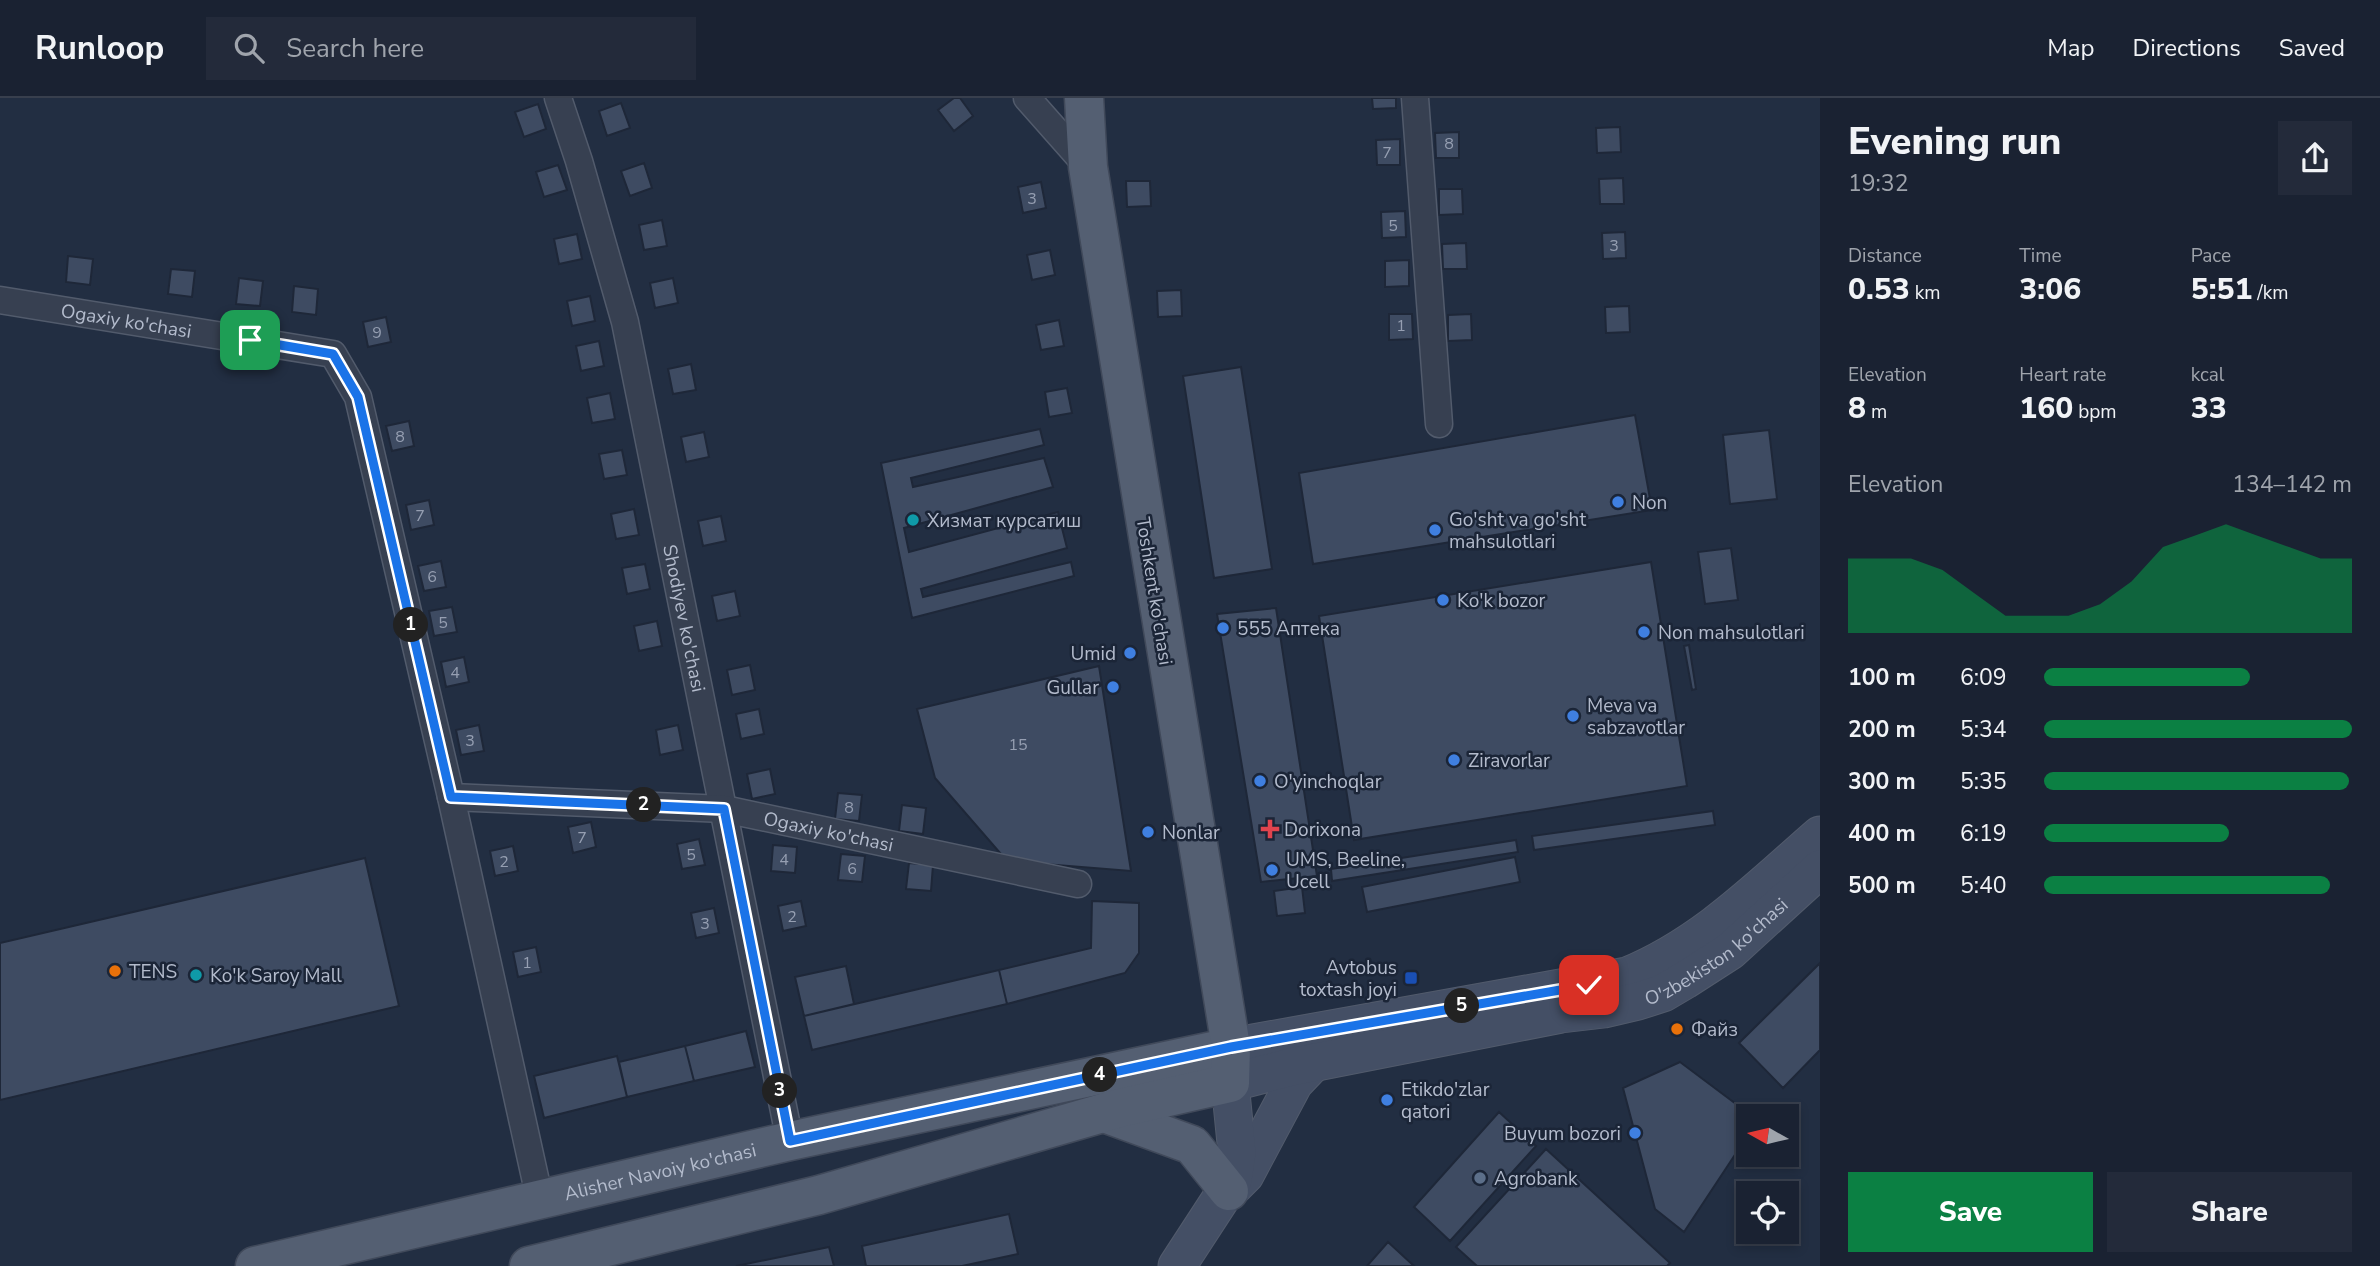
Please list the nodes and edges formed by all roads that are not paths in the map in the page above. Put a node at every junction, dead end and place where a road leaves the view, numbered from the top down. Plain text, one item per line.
1 (558, 98) edge
2 (1027, 98) edge
3 (1084, 98) edge
4 (1415, 98) edge
5 (1088, 167) junction
6 (0, 300) edge
7 (1439, 424) dead end
8 (451, 797) junction
9 (724, 809) junction
10 (1820, 835) edge
11 (1820, 869) edge
12 (1078, 884) dead end
13 (1314, 1062) junction
14 (1231, 1065) junction
15 (1104, 1113) junction
16 (790, 1141) junction
17 (1228, 1191) junction
18 (540, 1200) junction
19 (255, 1266) edge
20 (529, 1266) edge
21 (1177, 1266) edge

1 - 9 street, Shodiyev ko'chasi
2 - 5 street
3 - 5 main road, Toshkent ko'chasi
4 - 7 street
5 - 14 main road, Toshkent ko'chasi
6 - 8 street, Ogaxiy ko'chasi
8 - 9 street, Ogaxiy ko'chasi
8 - 18 street
9 - 12 street, Ogaxiy ko'chasi
9 - 16 street, Shodiyev ko'chasi
10 - 14 main road, O'zbekiston ko'chasi
11 - 13 main road, O'zbekiston ko'chasi
13 - 14 main road, O'zbekiston ko'chasi
13 - 17 main road
14 - 15 main road
14 - 16 main road, Alisher Navoiy ko'chasi
14 - 17 main road
15 - 17 main road
15 - 20 main road
16 - 18 main road, Alisher Navoiy ko'chasi
17 - 21 main road
18 - 19 main road, Alisher Navoiy ko'chasi

